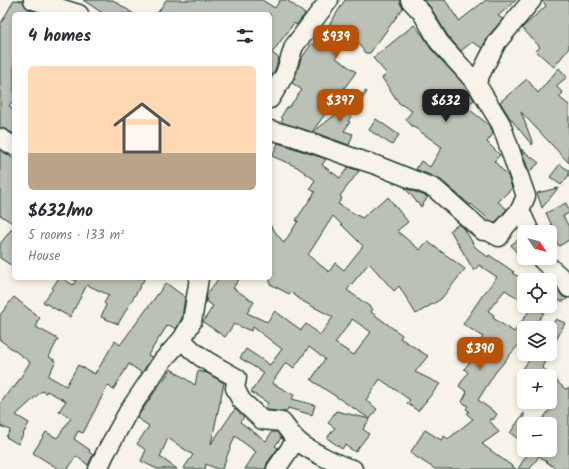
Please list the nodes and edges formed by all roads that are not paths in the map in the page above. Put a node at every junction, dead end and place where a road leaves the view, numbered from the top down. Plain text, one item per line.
1 (33, 0) edge
2 (329, 0) edge
3 (410, 0) edge
4 (532, 0) edge
5 (72, 12) edge
6 (476, 83) junction
7 (272, 95) edge
8 (272, 131) edge
9 (0, 138) edge
10 (12, 145) edge
11 (520, 210) junction
12 (527, 225) edge
13 (547, 265) edge
14 (200, 280) edge
15 (569, 288) edge
16 (182, 339) junction
17 (296, 440) junction
18 (98, 469) edge
19 (276, 469) edge
20 (353, 469) edge

1 - 5 street
2 - 7 street
3 - 6 street
4 - 6 street
6 - 11 street
8 - 11 street
9 - 10 street
11 - 12 street
13 - 15 street
14 - 16 street
16 - 17 street
16 - 18 street
17 - 19 street
17 - 20 street

